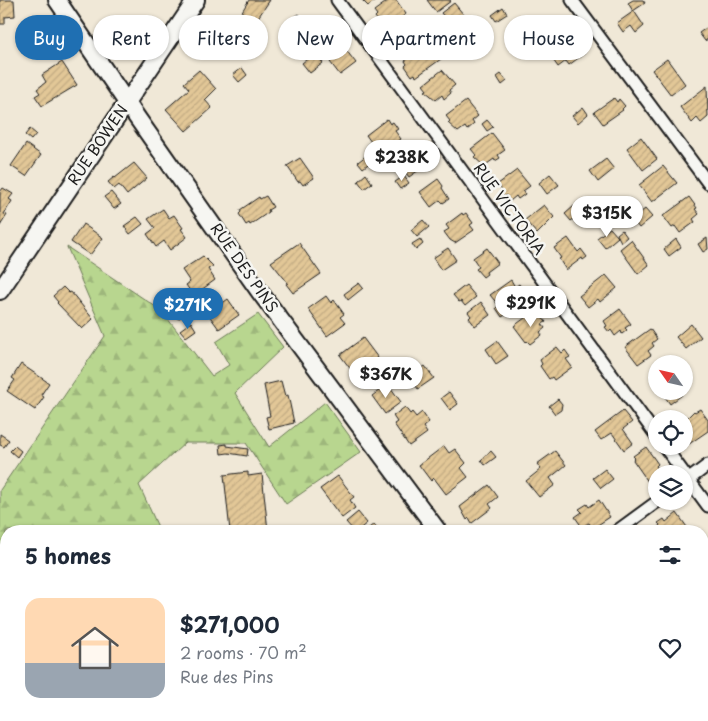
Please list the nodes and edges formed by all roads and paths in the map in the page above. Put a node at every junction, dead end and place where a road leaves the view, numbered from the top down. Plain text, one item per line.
1 (58, 0) edge
2 (196, 0) edge
3 (338, 0) edge
4 (572, 0) edge
5 (127, 102) junction
6 (708, 183) edge
7 (0, 291) edge
8 (648, 424) edge
9 (708, 465) edge
10 (693, 476) edge
11 (693, 489) edge
12 (708, 506) edge
13 (648, 508) edge
14 (434, 525) edge
15 (626, 525) edge

1 - 5 street, RUE DES PINS
2 - 5 street, RUE BOWEN
3 - 8 street, RUE VICTORIA
4 - 6 street
5 - 7 street, RUE BOWEN
5 - 14 street, RUE DES PINS
9 - 10 street
11 - 12 street
13 - 15 street

